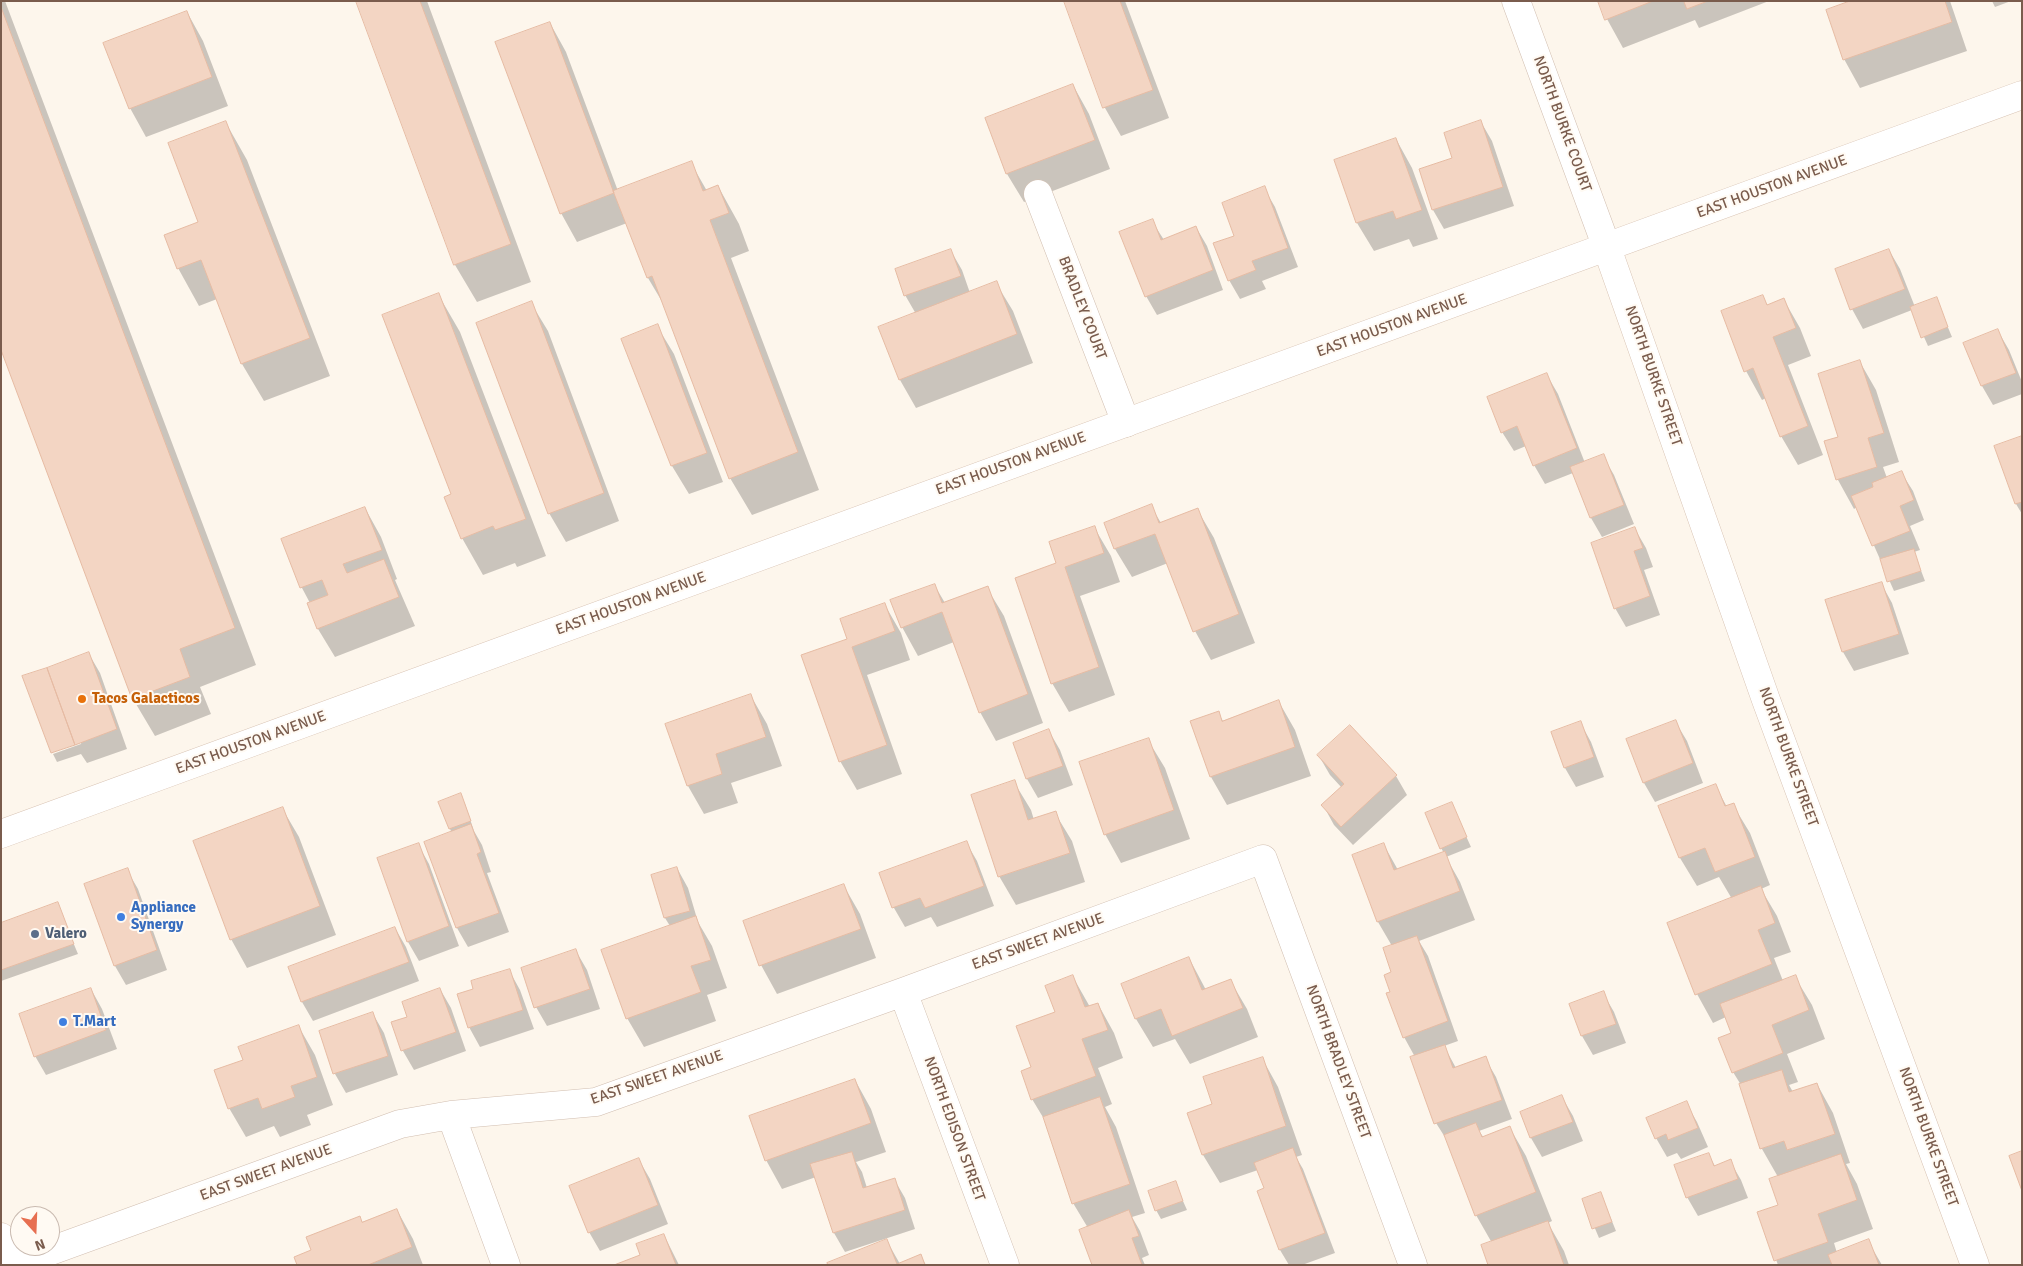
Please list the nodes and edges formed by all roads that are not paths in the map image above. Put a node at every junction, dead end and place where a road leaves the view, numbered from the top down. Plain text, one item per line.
1 (1516, 1) edge
2 (2022, 95) edge
3 (1038, 194) dead end
4 (1608, 248) junction
5 (1126, 422) junction
6 (1, 834) edge
7 (1263, 859) joint
8 (903, 992) junction
9 (451, 1115) junction
10 (1, 1237) edge
11 (12, 1265) edge
12 (506, 1265) edge
13 (1005, 1265) edge
14 (1413, 1265) edge
15 (1974, 1265) edge

1 - 4 street, NORTH BURKE COURT
2 - 4 street, EAST HOUSTON AVENUE
3 - 5 street, BRADLEY COURT
4 - 5 street, EAST HOUSTON AVENUE
4 - 15 street, NORTH BURKE STREET
5 - 6 street, EAST HOUSTON AVENUE
7 - 8 street, EAST SWEET AVENUE
7 - 14 street, NORTH BRADLEY STREET
8 - 9 street, EAST SWEET AVENUE
8 - 13 street, NORTH EDISON STREET
9 - 11 street, EAST SWEET AVENUE
9 - 12 street
10 - 11 street

